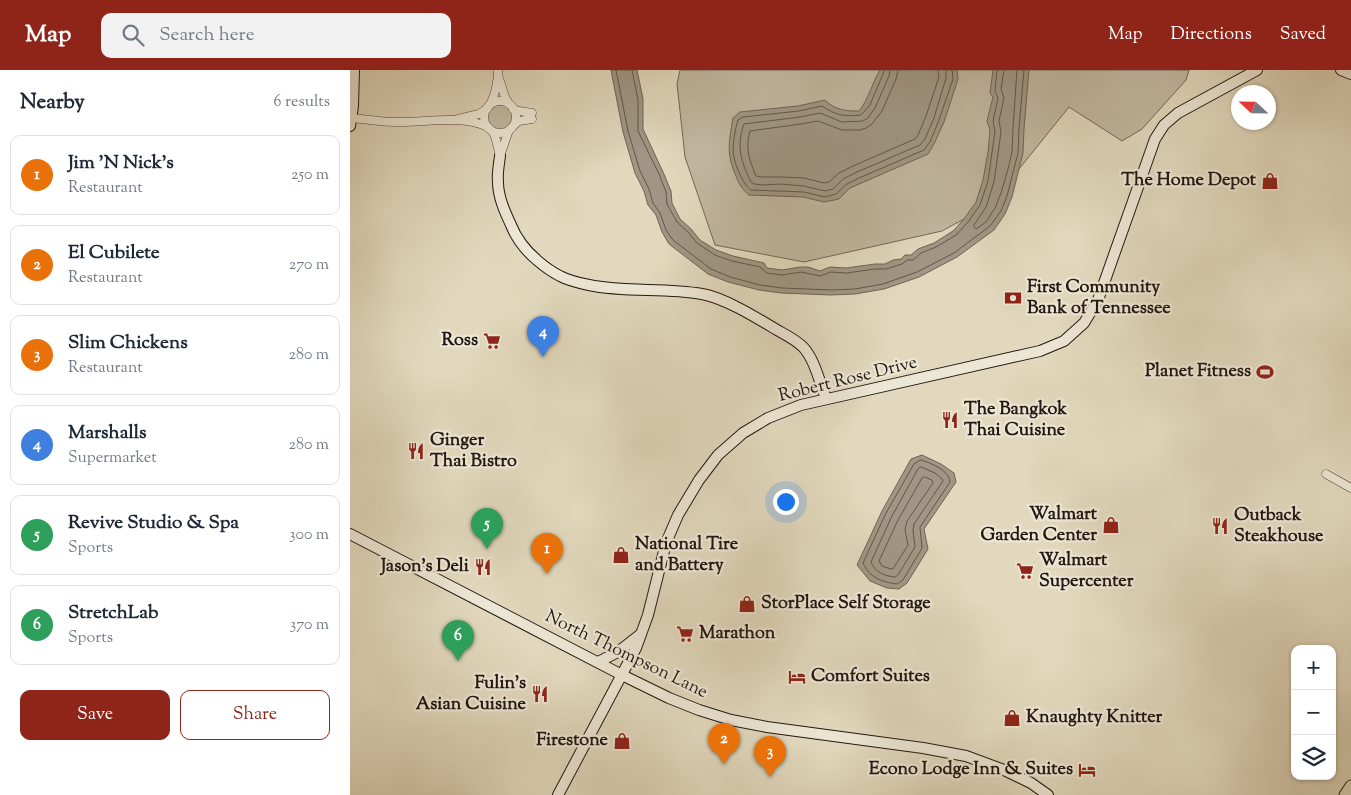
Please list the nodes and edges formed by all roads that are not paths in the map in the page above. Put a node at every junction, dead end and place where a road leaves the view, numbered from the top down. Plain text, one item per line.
1 (354, 70) edge
2 (1257, 70) edge
3 (1341, 70) edge
4 (498, 73) edge
5 (1351, 74) edge
6 (511, 106) junction
7 (489, 107) junction
8 (456, 120) junction
9 (351, 122) edge
10 (511, 128) junction
11 (490, 129) junction
12 (500, 156) junction
13 (826, 398) junction
14 (1326, 474) dead end
15 (1351, 488) edge
16 (350, 534) edge
17 (641, 633) junction
18 (598, 662) junction
19 (622, 675) junction
20 (1351, 786) edge
21 (558, 795) edge
22 (1048, 795) edge
23 (1345, 795) edge

1 - 9 street
2 - 13 street, Robert Rose Drive
3 - 5 street
4 - 6 street
4 - 7 street
6 - 7 street
6 - 10 street
6 - 10 street
7 - 8 street
7 - 11 street
8 - 9 street
8 - 11 street
10 - 11 street
10 - 12 street
11 - 12 street
12 - 13 street
13 - 17 street, Robert Rose Drive
14 - 15 street
16 - 18 street, North Thompson Lane
17 - 18 street
17 - 19 street, Robert Rose Drive
18 - 19 street, North Thompson Lane
19 - 21 street, Robert Rose Drive
19 - 22 street, North Thompson Lane
20 - 23 main road

